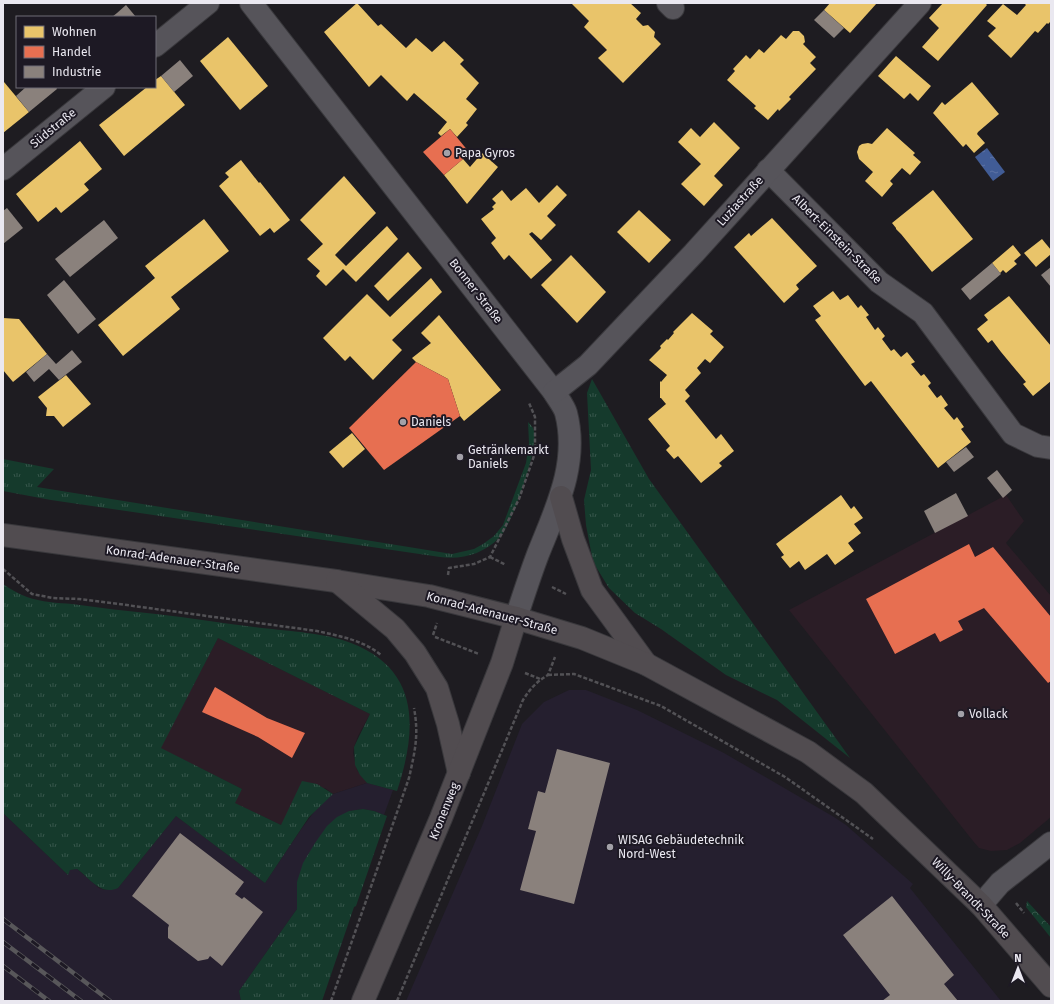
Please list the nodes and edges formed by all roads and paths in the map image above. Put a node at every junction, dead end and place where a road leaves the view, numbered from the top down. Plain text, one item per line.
1 (208, 3) edge
2 (251, 3) edge
3 (920, 3) edge
4 (156, 45) edge
5 (103, 88) edge
6 (3, 169) edge
7 (768, 170) junction
8 (554, 392) junction
9 (525, 397) dead end
10 (1051, 448) edge
11 (561, 497) junction
12 (3, 536) edge
13 (3, 569) edge
14 (336, 581) junction
15 (444, 599) junction
16 (516, 618) junction
17 (563, 633) junction
18 (433, 636) junction
19 (415, 653) junction
20 (385, 659) dead end
21 (502, 663) junction
22 (646, 664) junction
23 (548, 675) junction
24 (540, 680) junction
25 (414, 704) dead end
26 (459, 773) junction
27 (904, 831) joint
28 (1051, 843) edge
29 (878, 844) dead end
30 (981, 905) junction
31 (1051, 986) edge
32 (331, 1001) edge
33 (363, 1001) edge
34 (397, 1001) edge

1 - 4 street
2 - 8 street, Bonner Straße
3 - 7 street, Luziastraße
5 - 6 street, Südstraße
7 - 8 street, Luziastraße
7 - 10 street, Albert-Einstein-Straße
8 - 11 street, Bonner Straße
9 - 15 path
11 - 16 street, Bonner Straße
11 - 22 main road
12 - 14 main road, Konrad-Adenauer-Straße
13 - 20 path
14 - 15 main road, Konrad-Adenauer-Straße
14 - 19 main road
15 - 16 main road, Konrad-Adenauer-Straße
15 - 18 path
16 - 17 main road, Konrad-Adenauer-Straße
16 - 21 main road, Kronenweg
17 - 22 main road, Konrad-Adenauer-Straße
17 - 23 path
18 - 19 path
18 - 21 path
19 - 26 main road
21 - 24 path
21 - 26 main road, Kronenweg
22 - 27 main road, Konrad-Adenauer-Straße
23 - 24 path
23 - 29 path
24 - 34 path
25 - 32 path
26 - 33 main road, Kronenweg
27 - 30 main road, Willy-Brandt-Straße
28 - 30 street
30 - 31 main road, Willy-Brandt-Straße

